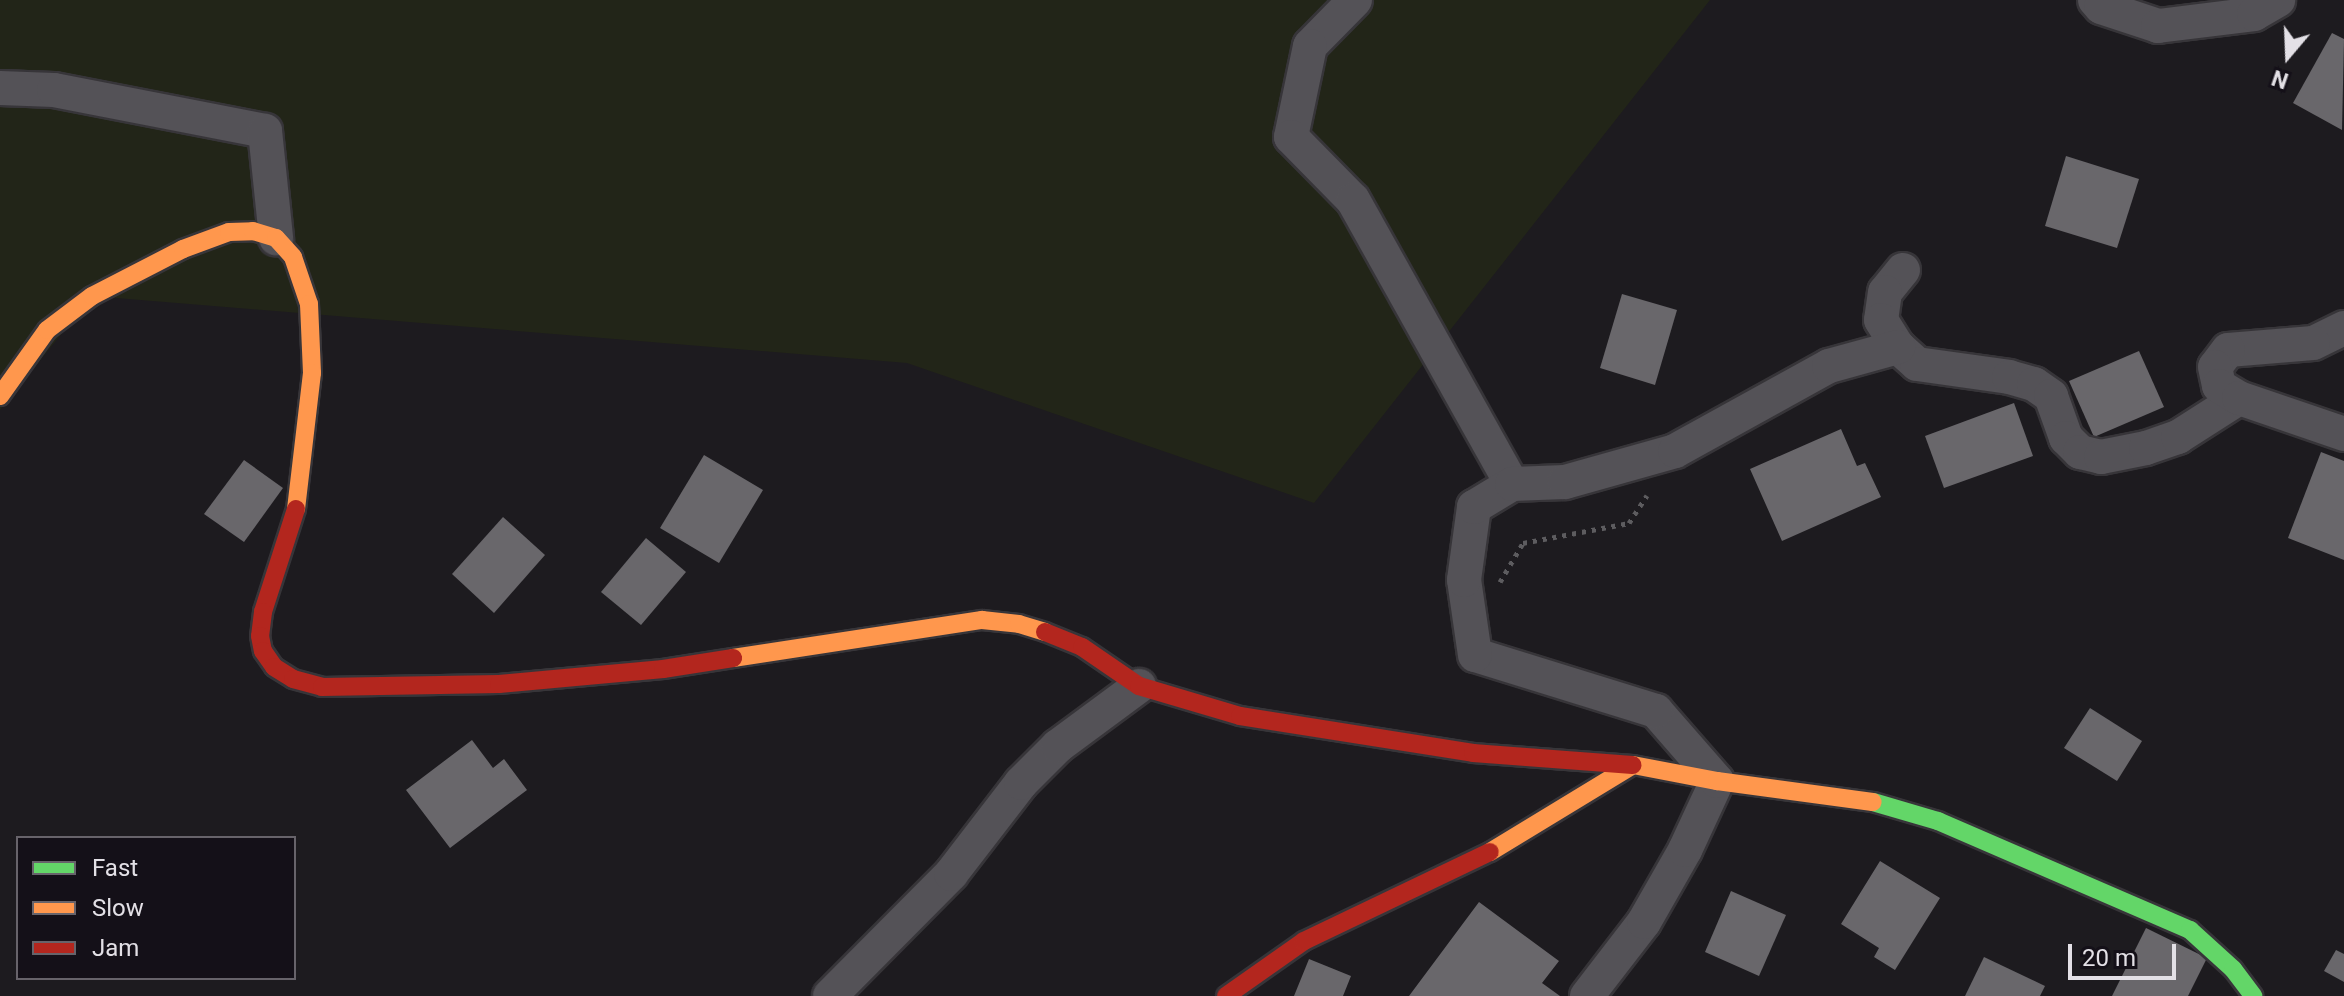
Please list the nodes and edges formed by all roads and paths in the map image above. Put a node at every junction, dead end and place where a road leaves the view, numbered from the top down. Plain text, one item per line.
1 (1355, 0) edge
2 (2095, 0) edge
3 (2278, 0) edge
4 (0, 88) edge
5 (276, 238) junction
6 (1903, 270) dead end
7 (2344, 328) edge
8 (1898, 347) junction
9 (0, 396) edge
10 (2239, 398) junction
11 (2344, 434) edge
12 (1675, 451) junction
13 (1512, 484) junction
14 (1498, 585) dead end
15 (1139, 686) junction
16 (1633, 765) junction
17 (1717, 781) junction
18 (830, 996) edge
19 (1226, 996) edge
20 (1587, 996) edge
21 (2253, 996) edge

1 - 13 street
2 - 3 street
4 - 5 street
5 - 9 street
5 - 15 street
6 - 8 street
7 - 10 street
8 - 10 street
8 - 12 street
10 - 11 street
12 - 13 street
12 - 14 path
13 - 17 street
15 - 16 street
15 - 18 street
16 - 17 street
16 - 19 street
17 - 20 street
17 - 21 street

